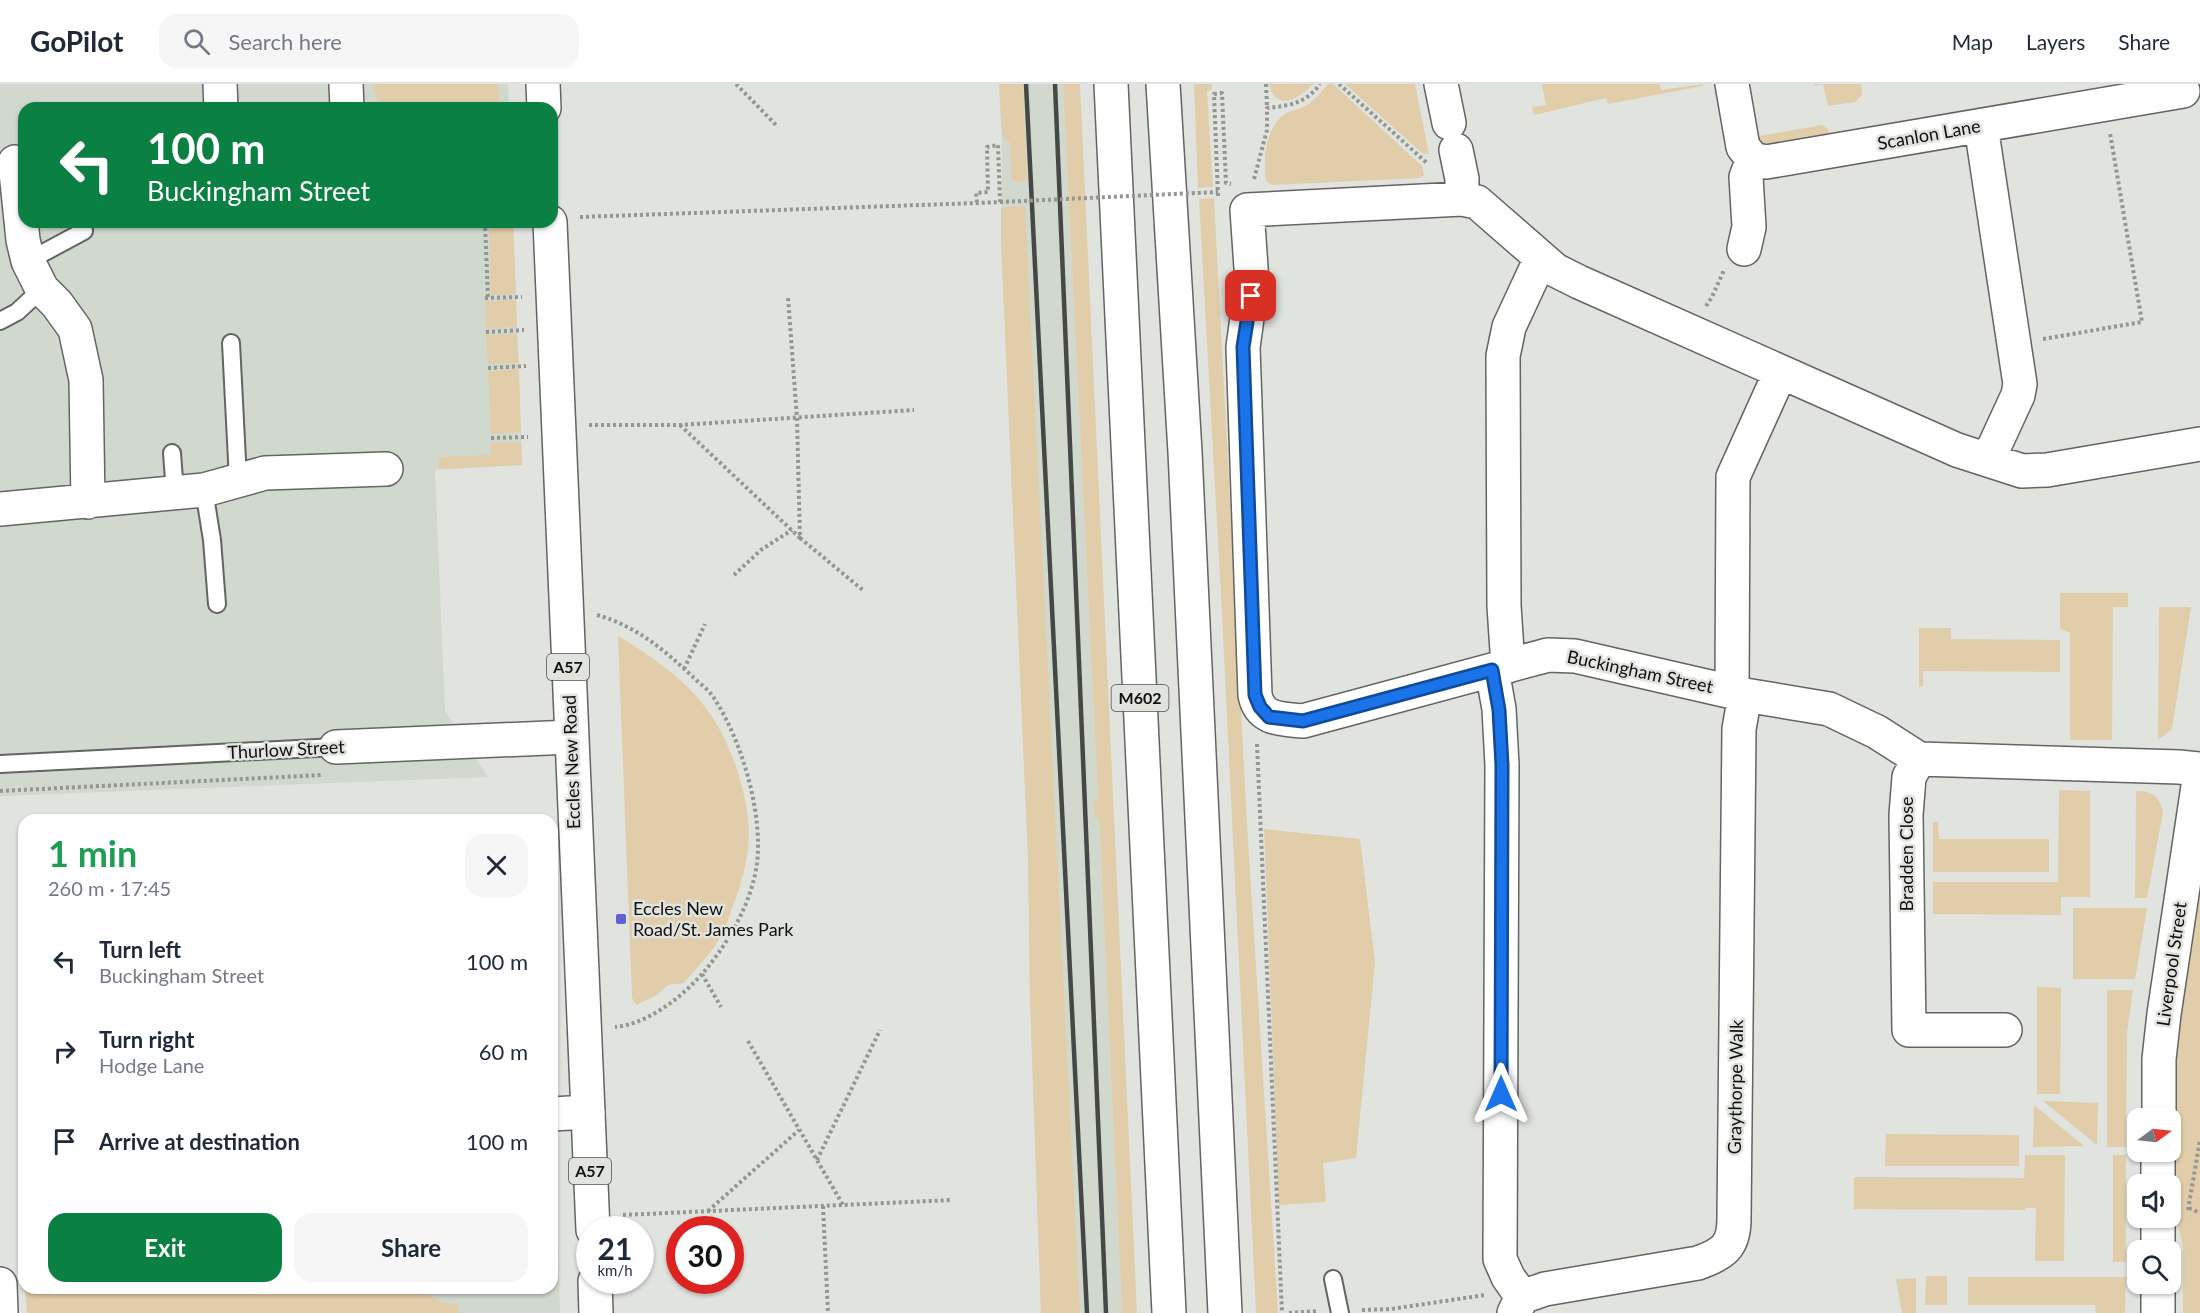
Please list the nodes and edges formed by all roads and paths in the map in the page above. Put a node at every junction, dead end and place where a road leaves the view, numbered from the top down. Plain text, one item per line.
1 (220, 84) edge
2 (346, 84) edge
3 (543, 84) edge
4 (736, 84) edge
5 (1111, 84) edge
6 (1163, 84) edge
7 (1266, 84) edge
8 (1320, 84) edge
9 (1339, 84) edge
10 (1441, 84) edge
11 (1732, 84) edge
12 (2183, 92) dead end
13 (221, 102) edge
14 (348, 102) edge
15 (544, 102) edge
16 (2106, 106) junction
17 (1267, 108) junction
18 (1981, 126) junction
19 (778, 127) dead end
20 (1446, 147) junction
21 (1753, 159) junction
22 (13, 162) edge
23 (1225, 170) dead end
24 (1218, 192) junction
25 (1240, 198) junction
26 (1462, 199) junction
27 (18, 201) edge
28 (1000, 201) junction
29 (976, 203) junction
30 (562, 220) edge
31 (21, 228) edge
32 (485, 228) edge
33 (84, 231) dead end
34 (1744, 249) joint
35 (1541, 258) junction
36 (28, 261) junction
37 (42, 289) junction
38 (523, 297) dead end
39 (788, 297) dead end
40 (0, 321) edge
41 (525, 330) dead end
42 (1688, 331) junction
43 (486, 332) dead end
44 (231, 343) dead end
45 (2014, 344) junction
46 (526, 366) dead end
47 (488, 368) dead end
48 (1780, 373) junction
49 (914, 410) dead end
50 (797, 419) junction
51 (680, 425) junction
52 (544, 431) junction
53 (491, 438) dead end
54 (2200, 444) edge
55 (172, 453) dead end
56 (1988, 460) junction
57 (386, 469) dead end
58 (238, 480) junction
59 (189, 491) junction
60 (88, 502) junction
61 (0, 509) edge
62 (792, 530) junction
63 (800, 538) junction
64 (734, 575) dead end
65 (864, 591) dead end
66 (217, 604) dead end
67 (565, 605) junction
68 (705, 624) dead end
69 (1500, 668) junction
70 (684, 669) junction
71 (1739, 693) junction
72 (571, 737) junction
73 (336, 747) junction
74 (1258, 749) dead end
75 (1919, 759) junction
76 (0, 764) edge
77 (2200, 771) edge
78 (0, 791) edge
79 (702, 974) junction
80 (721, 1007) dead end
81 (880, 1030) dead end
82 (2005, 1030) dead end
83 (584, 1031) junction
84 (748, 1041) dead end
85 (2159, 1108) edge
86 (588, 1112) junction
87 (558, 1113) edge
88 (799, 1130) junction
89 (2200, 1140) edge
90 (817, 1160) junction
91 (952, 1200) dead end
92 (843, 1205) junction
93 (823, 1206) junction
94 (2189, 1208) junction
95 (708, 1211) junction
96 (2181, 1212) edge
97 (2200, 1213) edge
98 (593, 1216) edge
99 (654, 1217) edge
100 (1333, 1279) dead end
101 (0, 1284) edge
102 (595, 1294) edge
103 (1488, 1294) dead end
104 (2158, 1294) edge
105 (1518, 1305) edge
106 (1340, 1312) edge
107 (1, 1313) edge
108 (596, 1313) edge
109 (828, 1313) edge
110 (1169, 1313) edge
111 (1225, 1313) edge
112 (1282, 1313) edge
113 (1289, 1313) edge
114 (2158, 1313) edge

1 - 13 main road
2 - 14 main road
3 - 15 main road
4 - 19 path
5 - 110 main road, M602
6 - 111 main road
7 - 17 path
8 - 17 path
9 - 20 path
10 - 20 main road
11 - 21 main road
12 - 16 main road, Scanlon Lane
16 - 18 main road, Scanlon Lane
16 - 45 path
17 - 25 path
18 - 21 main road, Scanlon Lane
18 - 45 main road
20 - 26 main road
21 - 34 main road
22 - 27 main road
23 - 24 path
24 - 25 path
24 - 28 path, bridge
25 - 26 main road
25 - 69 main road, Buckingham Street
26 - 35 main road
28 - 29 path
28 - 29 path
29 - 30 path
30 - 52 main road, Eccles New Road / A57
31 - 36 main road
32 - 38 path
33 - 36 lane
34 - 42 path
35 - 42 main road
35 - 69 main road
36 - 37 main road
37 - 40 lane
37 - 60 main road
39 - 50 path
41 - 43 path
42 - 48 main road
44 - 58 lane
45 - 56 main road
46 - 47 path
48 - 56 main road
48 - 71 main road, Graythorpe Walk
49 - 50 path
50 - 51 path
50 - 63 path
51 - 52 path
51 - 62 path
52 - 53 path
52 - 67 main road, Eccles New Road / A57
54 - 56 main road
55 - 59 lane
57 - 58 main road
58 - 59 main road
59 - 60 main road
59 - 66 lane
60 - 61 main road
62 - 63 path
62 - 64 path
63 - 65 path
67 - 70 path
67 - 72 main road, Eccles New Road / A57
68 - 70 path
69 - 71 main road, Buckingham Street
69 - 105 main road
70 - 79 path
71 - 75 main road, Buckingham Street
71 - 105 main road, Graythorpe Walk
72 - 73 main road, Thurlow Street
72 - 83 main road, Eccles New Road / A57
73 - 76 lane, Thurlow Street
73 - 78 path
74 - 112 path
75 - 77 main road
75 - 82 main road, Bradden Close
77 - 85 main road, Liverpool Street
79 - 80 path
79 - 83 path
81 - 90 path
83 - 86 main road, Eccles New Road / A57
84 - 88 path
86 - 87 main road
86 - 98 main road, Eccles New Road / A57
88 - 90 path
88 - 95 path
89 - 94 path
90 - 92 path
91 - 92 path
92 - 93 path
93 - 95 path
93 - 109 path
94 - 96 path
94 - 97 path
95 - 99 path
100 - 106 lane
101 - 107 main road
102 - 108 main road
103 - 106 path
104 - 114 main road
106 - 113 path

